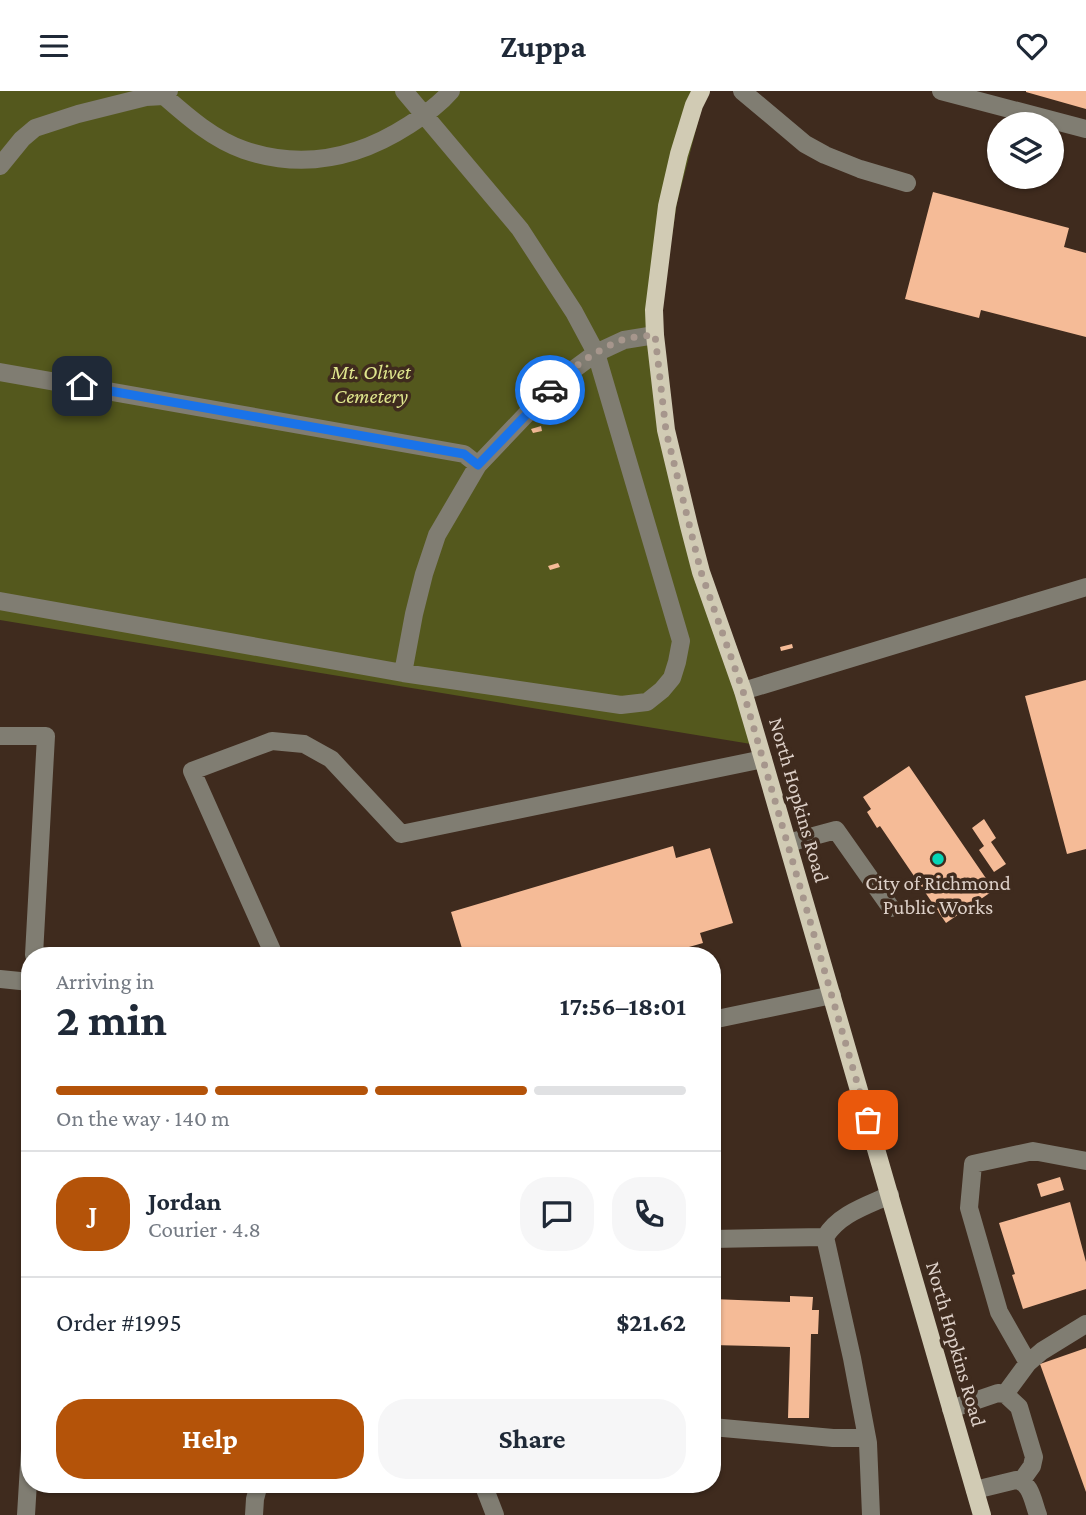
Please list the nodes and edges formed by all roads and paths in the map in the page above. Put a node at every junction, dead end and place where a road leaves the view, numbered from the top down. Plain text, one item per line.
1 (404, 91) edge
2 (451, 91) edge
3 (701, 91) edge
4 (742, 91) edge
5 (941, 91) edge
6 (166, 93) edge
7 (983, 96) edge
8 (425, 115) junction
9 (1086, 129) edge
10 (0, 166) edge
11 (907, 183) dead end
12 (655, 335) junction
13 (596, 353) junction
14 (0, 372) edge
15 (478, 465) junction
16 (1086, 587) edge
17 (0, 601) edge
18 (403, 673) junction
19 (743, 691) junction
20 (0, 736) edge
21 (763, 759) junction
22 (788, 843) junction
23 (891, 908) dead end
24 (34, 947) edge
25 (270, 947) edge
26 (0, 979) edge
27 (21, 981) edge
28 (832, 995) junction
29 (721, 1018) edge
30 (1086, 1161) edge
31 (890, 1195) junction
32 (825, 1237) junction
33 (721, 1240) edge
34 (1086, 1324) edge
35 (1028, 1363) junction
36 (1005, 1394) junction
37 (951, 1409) junction
38 (721, 1428) edge
39 (867, 1438) junction
40 (1022, 1481) junction
41 (975, 1490) junction
42 (27, 1493) edge
43 (257, 1493) edge
44 (486, 1493) edge
45 (26, 1515) edge
46 (254, 1515) edge
47 (495, 1515) edge
48 (871, 1515) edge
49 (982, 1515) edge
50 (1038, 1515) edge

1 - 8 lane
2 - 8 lane
3 - 12 main road, North Hopkins Road
4 - 11 lane
5 - 7 lane
6 - 8 lane
6 - 10 lane
7 - 9 lane
8 - 13 lane
12 - 13 lane
12 - 19 main road, North Hopkins Road
13 - 15 lane
13 - 18 lane
14 - 15 lane
15 - 18 lane
16 - 19 lane
17 - 18 lane
19 - 21 main road, North Hopkins Road
20 - 24 lane
21 - 22 main road, North Hopkins Road
21 - 25 lane
22 - 23 lane
22 - 28 main road, North Hopkins Road
26 - 27 lane
28 - 29 lane
28 - 31 main road, North Hopkins Road
30 - 35 lane
31 - 32 lane
31 - 37 main road, North Hopkins Road
32 - 33 lane
32 - 39 lane
34 - 35 lane
35 - 36 lane
36 - 37 lane
36 - 40 lane
37 - 41 main road, North Hopkins Road
38 - 39 lane
39 - 48 lane
40 - 41 lane
40 - 50 lane
41 - 49 main road, North Hopkins Road
42 - 45 lane
43 - 46 lane
44 - 47 lane

